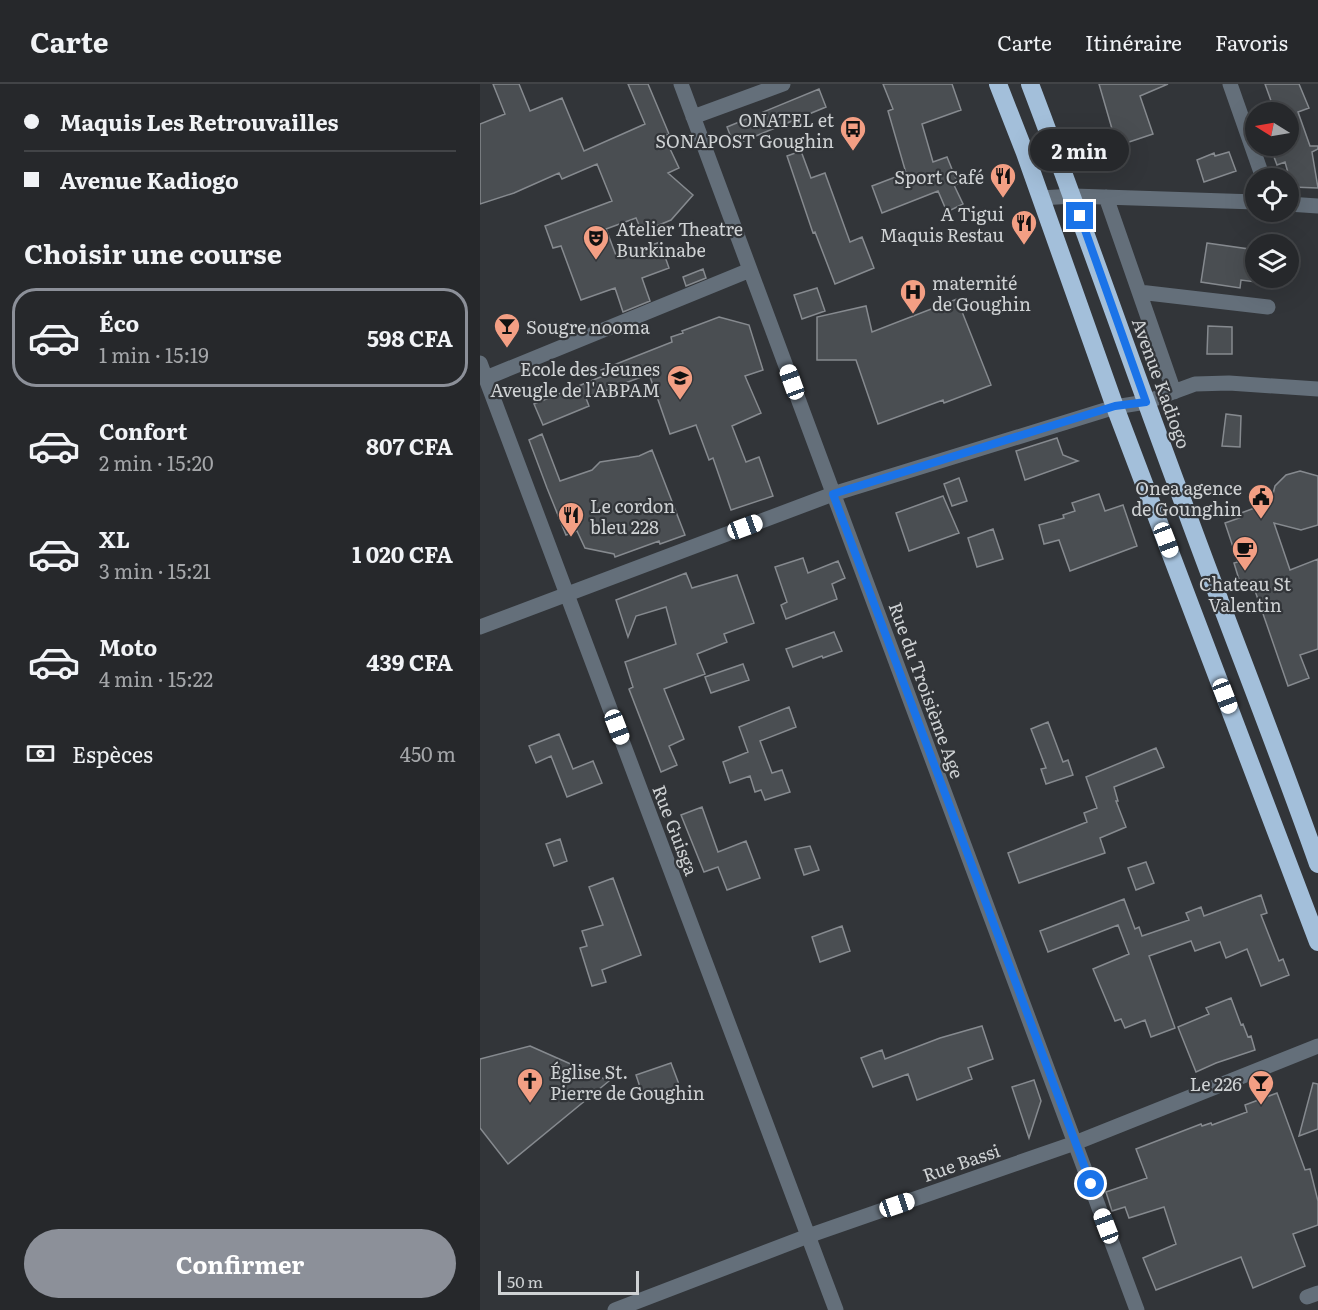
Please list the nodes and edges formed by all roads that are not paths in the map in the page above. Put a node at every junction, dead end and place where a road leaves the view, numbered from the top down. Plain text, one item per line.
1 (681, 84) edge
2 (783, 84) edge
3 (998, 84) edge
4 (1030, 84) edge
5 (1230, 84) edge
6 (693, 117) junction
7 (1259, 168) edge
8 (1073, 196) junction
9 (1106, 197) junction
10 (1041, 198) junction
11 (1245, 202) edge
12 (1299, 205) edge
13 (1318, 206) edge
14 (750, 270) junction
15 (1139, 292) junction
16 (1268, 307) dead end
17 (480, 363) edge
18 (486, 378) junction
19 (1318, 389) edge
20 (1174, 392) junction
21 (1146, 402) junction
22 (1115, 406) junction
23 (833, 494) junction
24 (567, 594) junction
25 (480, 627) edge
26 (1318, 864) edge
27 (1318, 942) edge
28 (1318, 1046) edge
29 (1075, 1143) junction
30 (808, 1236) junction
31 (615, 1310) edge
32 (836, 1310) edge
33 (1137, 1310) edge

1 - 6 street, Rue du Troisième Age
2 - 6 street
3 - 10 highway
4 - 8 highway, Avenue Kadiogo
5 - 7 street
6 - 14 street, Rue du Troisième Age
8 - 9 street
8 - 10 street
8 - 21 highway, Avenue Kadiogo
9 - 11 street
9 - 15 street
10 - 22 highway
12 - 13 street
14 - 18 street
14 - 23 street, Rue du Troisième Age
15 - 16 street
15 - 20 street
17 - 18 street, Rue Guisga
18 - 24 street, Rue Guisga
19 - 20 street
20 - 21 street
21 - 22 street
21 - 26 highway, Avenue Kadiogo
22 - 23 street
22 - 27 highway
23 - 24 street
23 - 29 street, Rue du Troisième Age
24 - 25 street
24 - 30 street, Rue Guisga
28 - 29 street, Rue Bassi
29 - 30 street, Rue Bassi
29 - 33 street, Rue du Troisième Age
30 - 31 street, Rue Bassi
30 - 32 street, Rue Guisga

